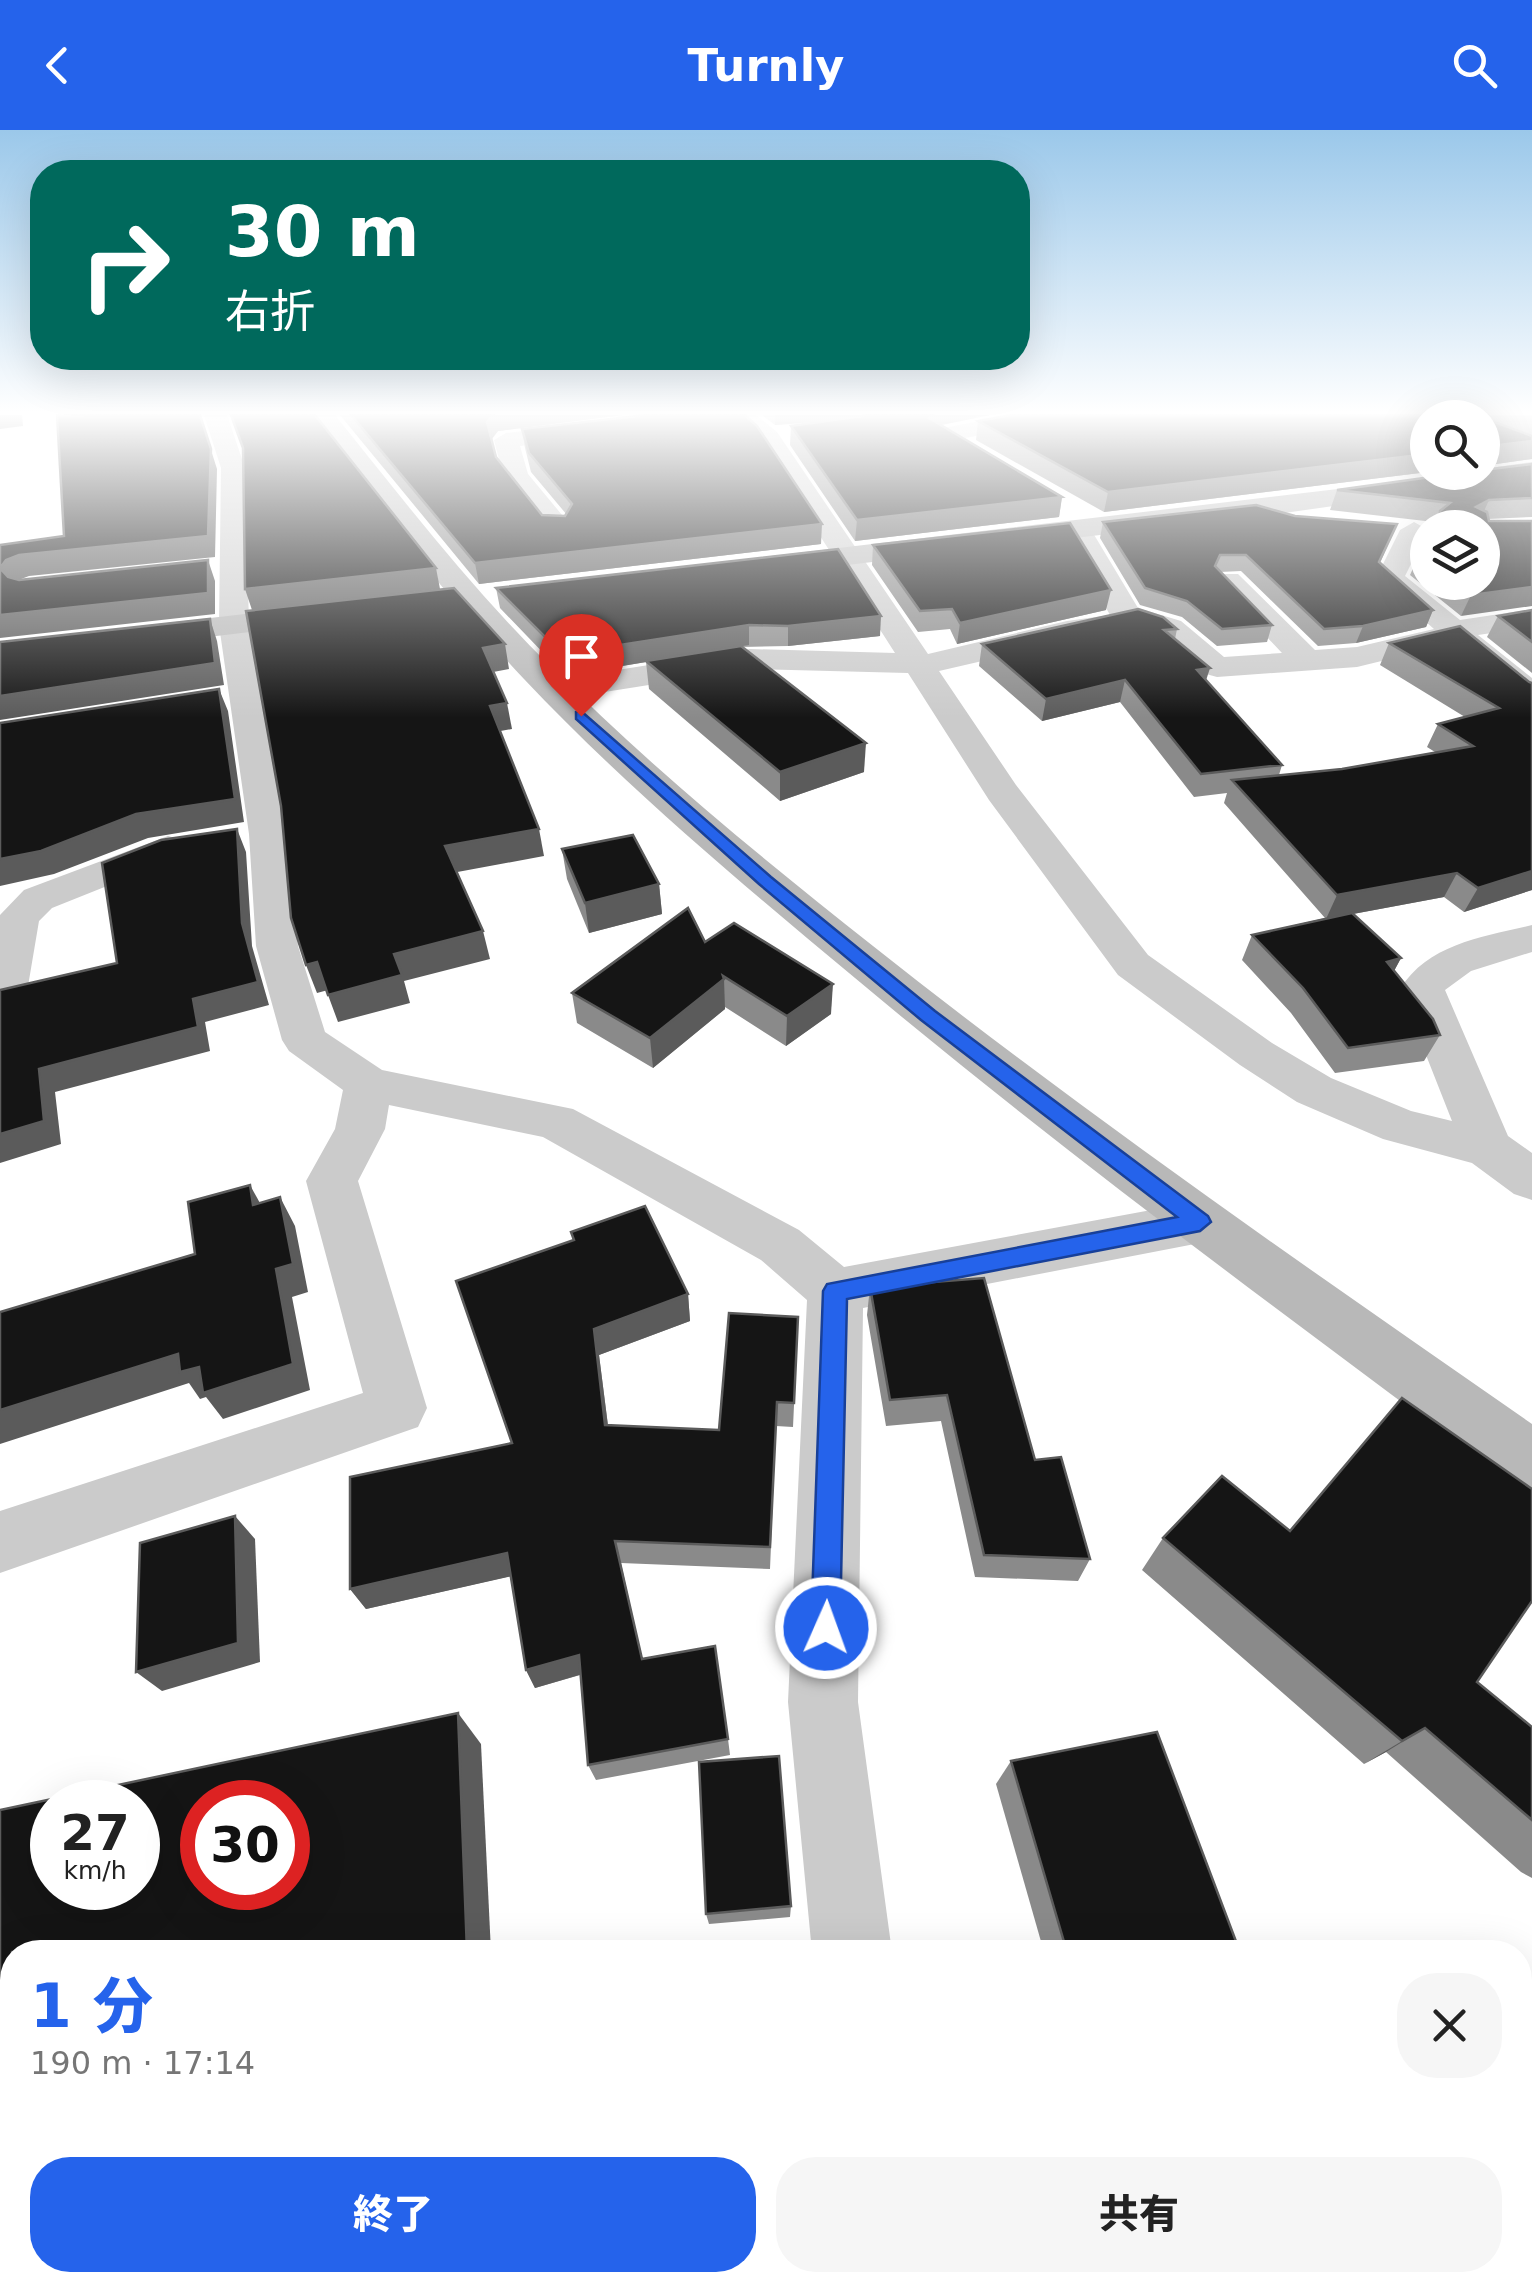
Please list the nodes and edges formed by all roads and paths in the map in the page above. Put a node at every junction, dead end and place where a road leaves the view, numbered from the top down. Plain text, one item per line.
1 (224, 516) edge
2 (401, 516) edge
3 (549, 516) edge
4 (823, 516) edge
5 (1073, 516) edge
6 (1189, 516) edge
7 (1274, 516) edge
8 (1348, 523) edge
9 (558, 527) edge
10 (1088, 528) junction
11 (1409, 529) edge
12 (850, 556) junction
13 (735, 569) edge
14 (1228, 580) edge
15 (351, 612) edge
16 (1127, 614) junction
17 (1532, 618) edge
18 (234, 626) junction
19 (1454, 632) junction
20 (0, 652) edge
21 (1307, 660) junction
22 (916, 663) junction
23 (554, 690) junction
24 (1532, 695) edge
25 (233, 839) junction
26 (1532, 938) edge
27 (0, 999) edge
28 (368, 1084) junction
29 (1488, 1148) junction
30 (1532, 1180) edge
31 (1200, 1222) junction
32 (836, 1291) junction
33 (1532, 1462) edge
34 (0, 1542) edge
35 (851, 1940) edge

1 - 18 street
2 - 23 street
3 - 9 street
4 - 12 street
5 - 10 street
6 - 10 street
7 - 8 street
10 - 12 street
10 - 16 street
11 - 19 street
12 - 13 street
12 - 22 street
14 - 21 street
15 - 18 street
16 - 21 street
16 - 22 street
17 - 19 street
18 - 20 street
18 - 25 street
19 - 21 street
19 - 24 street
22 - 23 street
22 - 29 street
23 - 31 street
25 - 27 street
25 - 28 street
26 - 29 street
28 - 32 street
28 - 34 street
29 - 30 street
31 - 32 street
31 - 33 street
32 - 35 street

